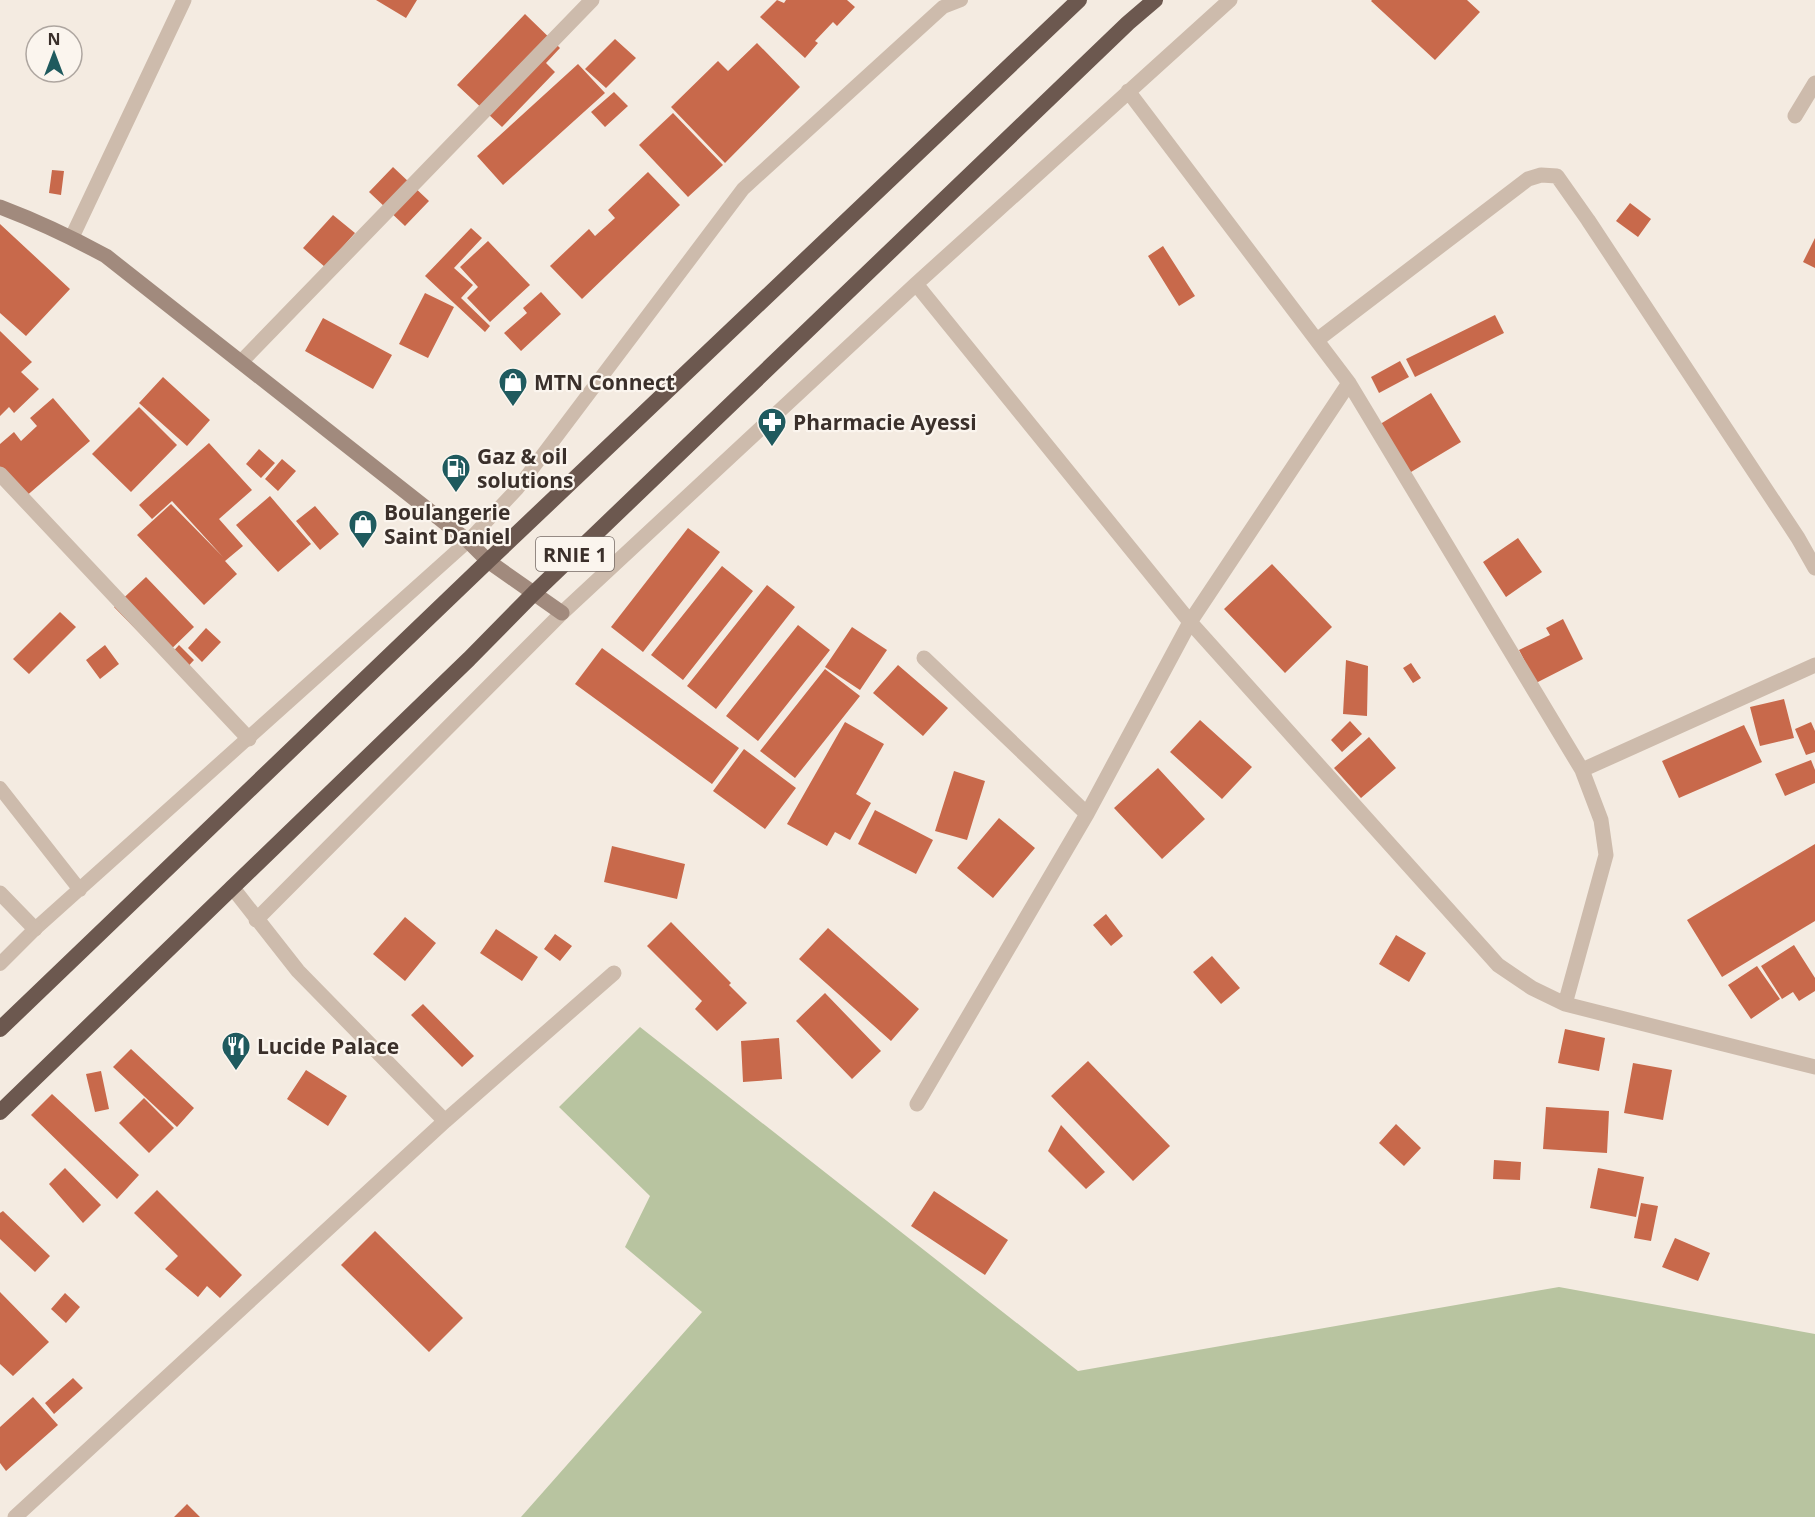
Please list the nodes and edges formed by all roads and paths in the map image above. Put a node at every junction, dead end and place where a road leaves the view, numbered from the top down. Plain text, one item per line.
1 (184, 0) edge
2 (961, 0) edge
3 (1079, 0) edge
4 (1155, 0) edge
5 (1230, 0) edge
6 (589, 1) edge
7 (1815, 83) edge
8 (1128, 91) junction
9 (1795, 116) dead end
10 (0, 207) edge
11 (72, 237) junction
12 (916, 284) junction
13 (1317, 340) junction
14 (241, 362) junction
15 (1349, 383) junction
16 (0, 474) edge
17 (468, 541) junction
18 (488, 561) junction
19 (1815, 568) edge
20 (534, 593) junction
21 (562, 613) junction
22 (1190, 622) junction
23 (924, 658) dead end
24 (1815, 665) edge
25 (249, 739) junction
26 (1582, 770) junction
27 (0, 788) edge
28 (1087, 814) junction
29 (232, 887) junction
30 (80, 890) junction
31 (0, 893) edge
32 (256, 920) junction
33 (35, 929) junction
34 (0, 964) edge
35 (614, 973) dead end
36 (1565, 1004) junction
37 (0, 1029) edge
38 (1815, 1067) edge
39 (917, 1104) dead end
40 (0, 1112) edge
41 (445, 1121) junction
42 (15, 1517) edge

1 - 11 street
2 - 17 lane
3 - 18 highway, RNIE 1
4 - 20 highway, RNIE 1
5 - 8 street
6 - 14 street
7 - 9 street
8 - 12 street
8 - 13 street
10 - 11 main road
11 - 14 main road
12 - 21 street
12 - 22 street
13 - 15 street
13 - 19 street
14 - 17 main road
15 - 22 street
15 - 26 street
16 - 25 street
17 - 18 main road
17 - 25 lane
18 - 20 main road
18 - 37 highway, RNIE 1
20 - 21 main road
20 - 29 highway, RNIE 1
21 - 32 street
22 - 28 street
22 - 36 street
23 - 28 street
24 - 26 street
25 - 30 lane
26 - 36 street
27 - 30 lane
28 - 39 street
29 - 32 street
29 - 40 highway, RNIE 1
30 - 33 lane
31 - 33 street
32 - 41 street
33 - 34 lane
35 - 41 street
36 - 38 street
41 - 42 street

